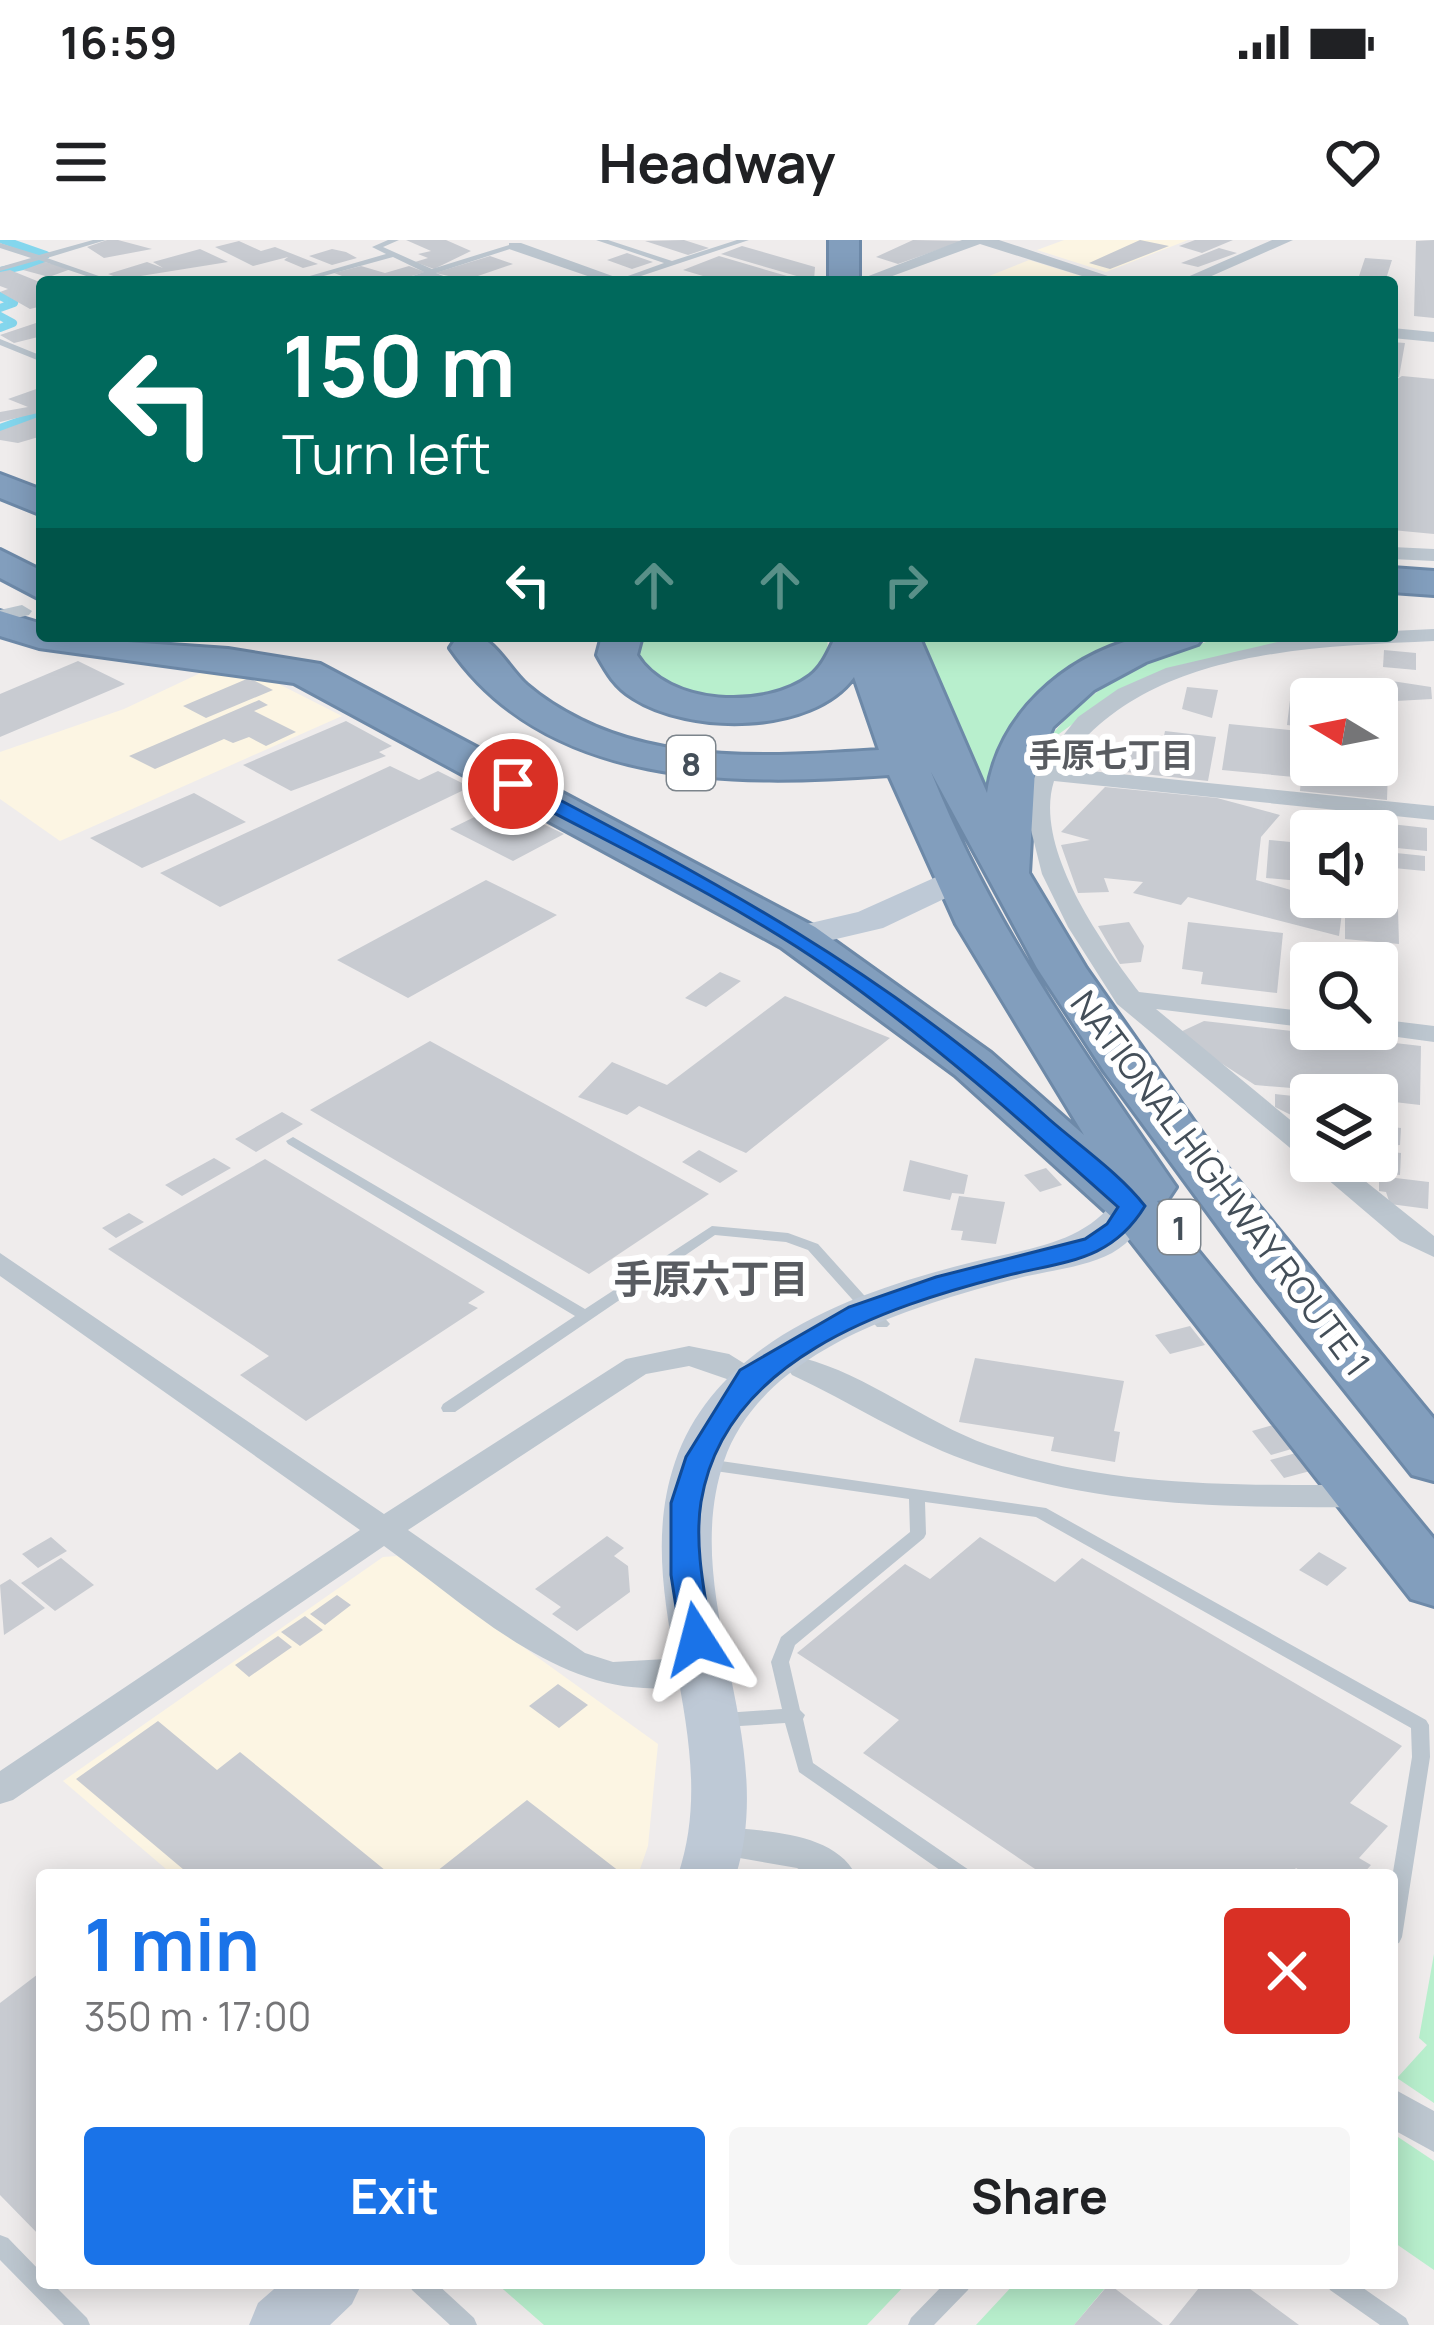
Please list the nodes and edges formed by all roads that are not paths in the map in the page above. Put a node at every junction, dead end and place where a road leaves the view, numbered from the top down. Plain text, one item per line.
1 (101, 240) edge
2 (395, 240) edge
3 (496, 240) edge
4 (600, 240) edge
5 (722, 240) edge
6 (844, 240) edge
7 (980, 240) edge
8 (1285, 240) edge
9 (739, 242) edge
10 (522, 243) edge
11 (0, 244) edge
12 (393, 255) junction
13 (44, 258) junction
14 (672, 264) junction
15 (0, 269) edge
16 (431, 272) junction
17 (95, 276) edge
18 (315, 276) edge
19 (418, 276) edge
20 (440, 276) edge
21 (605, 276) edge
22 (637, 276) edge
23 (844, 276) edge
24 (878, 276) edge
25 (1098, 276) edge
26 (1198, 276) edge
27 (1398, 334) edge
28 (1434, 337) edge
29 (0, 342) edge
30 (36, 357) edge
31 (0, 485) edge
32 (36, 501) edge
33 (1398, 553) edge
34 (1434, 555) edge
35 (0, 561) edge
36 (16, 610) edge
37 (1434, 635) edge
38 (1398, 637) edge
39 (82, 642) edge
40 (620, 642) edge
41 (854, 642) edge
42 (860, 642) edge
43 (901, 642) edge
44 (1169, 642) edge
45 (1331, 642) edge
46 (470, 648) dead end
47 (948, 759) junction
48 (903, 761) junction
49 (1047, 773) junction
50 (1434, 813) edge
51 (980, 877) junction
52 (798, 937) junction
53 (1077, 992) junction
54 (1132, 998) junction
55 (1290, 1017) edge
56 (1398, 1030) edge
57 (1434, 1034) edge
58 (1290, 1133) edge
59 (293, 1142) dead end
60 (1200, 1163) junction
61 (1348, 1182) edge
62 (1149, 1209) junction
63 (1434, 1248) edge
64 (0, 1262) edge
65 (1193, 1279) junction
66 (586, 1316) junction
67 (876, 1317) junction
68 (802, 1368) junction
69 (742, 1392) junction
70 (449, 1408) dead end
71 (1434, 1460) edge
72 (698, 1464) junction
73 (916, 1495) junction
74 (1364, 1496) junction
75 (382, 1530) junction
76 (1434, 1553) edge
77 (1434, 1583) edge
78 (702, 1670) junction
79 (796, 1715) junction
80 (715, 1721) junction
81 (0, 1790) edge
82 (712, 1858) edge
83 (828, 1869) edge
84 (953, 1869) edge
85 (1398, 1900) edge
86 (1398, 2110) edge
87 (1434, 2134) edge
88 (0, 2245) edge
89 (36, 2281) edge
90 (43, 2289) edge
91 (321, 2289) edge
92 (427, 2289) edge
93 (954, 2289) edge
94 (1346, 2289) edge
95 (79, 2325) edge
96 (282, 2325) edge
97 (466, 2325) edge
98 (919, 2325) edge
99 (1397, 2325) edge

1 - 13 lane
2 - 12 lane
3 - 10 lane
4 - 14 lane
5 - 9 lane
6 - 23 highway
7 - 24 street
7 - 25 street
8 - 26 street
9 - 14 lane
10 - 16 lane
10 - 21 street
11 - 13 lane
12 - 16 lane
12 - 18 lane
13 - 15 lane
13 - 17 lane
14 - 22 lane
16 - 19 lane
16 - 20 lane
27 - 28 street
29 - 30 lane
31 - 32 highway
33 - 34 street
35 - 36 highway
37 - 38 street
39 - 52 highway
40 - 41 highway
42 - 48 highway, NATIONAL HIGHWAY ROUTE 1 / 1
43 - 47 highway, NATIONAL HIGHWAY ROUTE 1 / 1
44 - 51 highway
45 - 49 street
46 - 48 highway, 8
47 - 48 highway, 8
47 - 51 highway, NATIONAL HIGHWAY ROUTE 1 / 1
48 - 51 highway, NATIONAL HIGHWAY ROUTE 1 / 1
49 - 50 street
49 - 54 street
51 - 52 street
51 - 53 highway, NATIONAL HIGHWAY ROUTE 1 / 1
51 - 62 highway, NATIONAL HIGHWAY ROUTE 1 / 1
52 - 62 highway
53 - 54 street
53 - 60 highway, NATIONAL HIGHWAY ROUTE 1 / 1
54 - 55 street
54 - 58 street
56 - 57 street
59 - 66 lane
60 - 62 highway
60 - 71 highway, NATIONAL HIGHWAY ROUTE 1 / 1
61 - 63 street
62 - 65 highway
62 - 67 street
62 - 76 highway, NATIONAL HIGHWAY ROUTE 1 / 1
64 - 75 street
65 - 67 street
65 - 74 highway
66 - 67 lane
66 - 70 lane
67 - 68 street
67 - 69 street
68 - 69 street
68 - 74 street
69 - 72 street
69 - 75 street
72 - 73 lane
72 - 78 street
73 - 79 lane
73 - 85 lane
74 - 77 highway
75 - 78 street
75 - 81 street
78 - 80 street
79 - 80 lane
79 - 84 lane
80 - 82 street
82 - 83 street
86 - 87 street
88 - 89 lane
90 - 95 lane
91 - 96 street
92 - 97 lane
93 - 98 lane
94 - 99 lane

